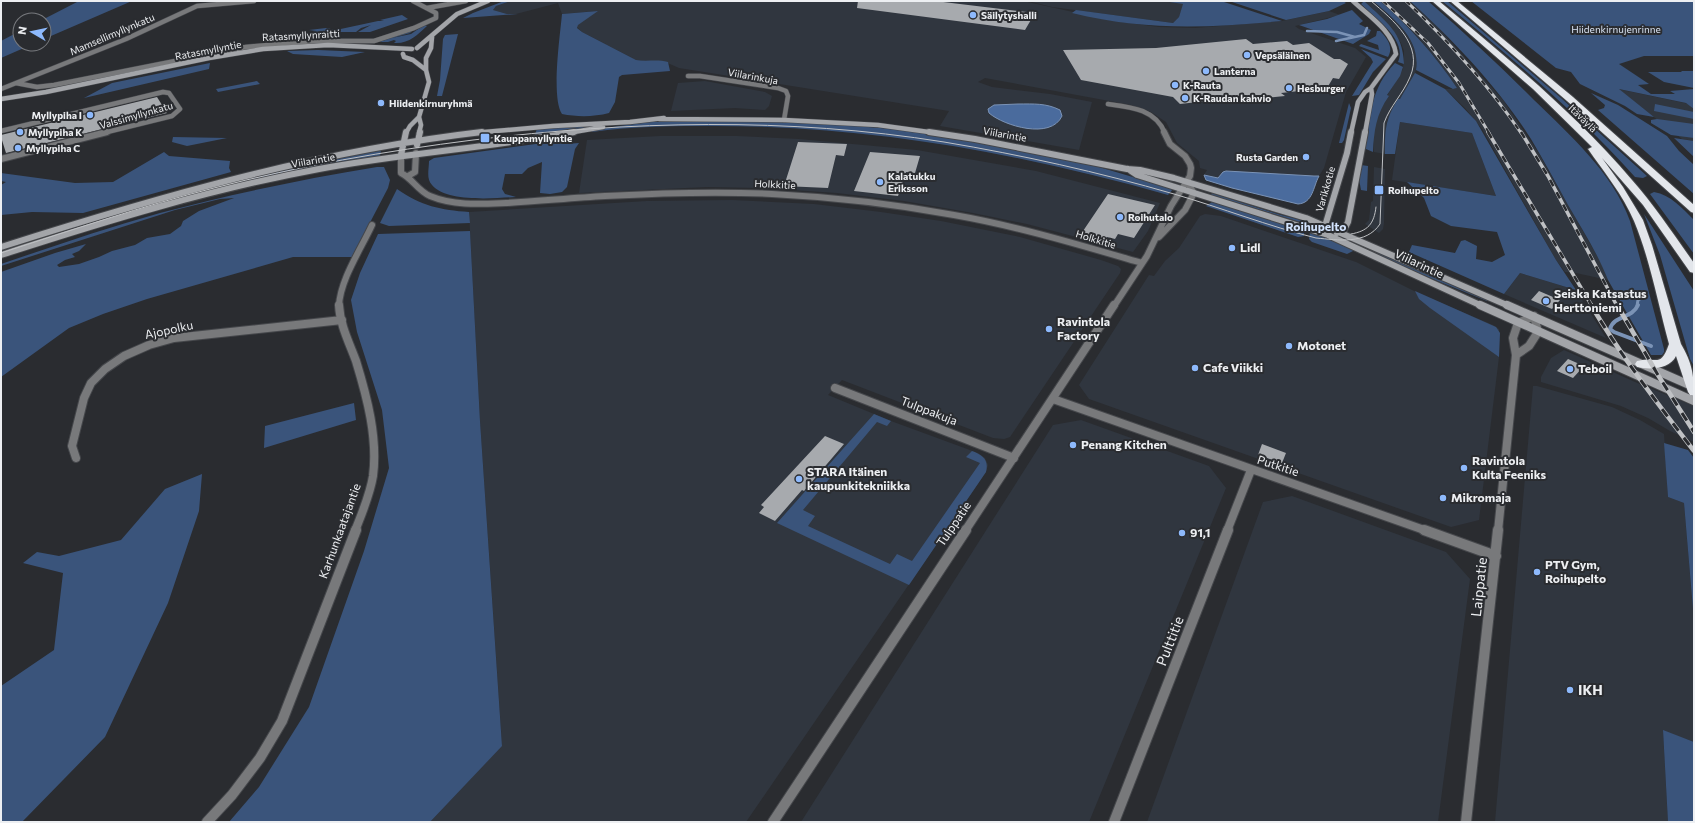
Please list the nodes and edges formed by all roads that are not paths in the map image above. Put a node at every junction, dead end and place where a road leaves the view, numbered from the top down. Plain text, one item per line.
1 (254, 1) edge
2 (413, 1) edge
3 (462, 1) edge
4 (466, 1) edge
5 (488, 1) edge
6 (493, 1) edge
7 (1353, 1) edge
8 (1435, 1) edge
9 (1453, 1) edge
10 (427, 8) junction
11 (474, 8) junction
12 (432, 37) junction
13 (375, 48) junction
14 (414, 49) junction
15 (429, 52) junction
16 (405, 56) junction
17 (426, 70) junction
18 (688, 76) dead end
19 (16, 83) junction
20 (1371, 88) junction
21 (1, 89) edge
22 (46, 92) junction
23 (1, 98) edge
24 (1, 102) edge
25 (1108, 104) dead end
26 (419, 117) junction
27 (785, 117) junction
28 (637, 121) junction
29 (1579, 128) junction
30 (1, 131) edge
31 (418, 141) junction
32 (403, 143) junction
33 (416, 153) junction
34 (401, 155) junction
35 (1, 158) edge
36 (1649, 168) junction
37 (1127, 169) junction
38 (408, 176) junction
39 (1187, 182) junction
40 (1181, 189) junction
41 (1194, 193) junction
42 (1694, 199) edge
43 (1694, 210) edge
44 (372, 225) dead end
45 (1326, 226) junction
46 (1342, 233) junction
47 (1328, 235) junction
48 (1156, 240) junction
49 (1, 247) edge
50 (1, 255) edge
51 (1142, 263) junction
52 (1694, 270) edge
53 (1534, 316) junction
54 (342, 320) junction
55 (1518, 323) junction
56 (1538, 332) junction
57 (1675, 344) junction
58 (1516, 356) junction
59 (1641, 364) junction
60 (835, 388) dead end
61 (1693, 388) edge
62 (1053, 399) junction
63 (1694, 401) edge
64 (76, 458) dead end
65 (1014, 458) junction
66 (1251, 470) junction
67 (1496, 556) junction
68 (207, 822) edge
69 (773, 822) edge
70 (1114, 822) edge
71 (1466, 822) edge

1 - 19 street, Mamsellimyllynkatu
2 - 10 street
3 - 4 street
3 - 10 street
3 - 11 street
5 - 11 main road
6 - 11 main road
7 - 20 main road, Varikkotie
8 - 29 highway, Itäväylä
9 - 36 highway, Itäväylä
10 - 19 street, Ratasmyllynraitti
11 - 12 main road
12 - 14 main road
12 - 15 main road
13 - 14 main road, Ratasmyllyntie
13 - 16 main road, Ratasmyllyntie
13 - 22 main road, Ratasmyllyntie
14 - 15 main road, Ratasmyllyntie
14 - 16 main road
15 - 16 main road
15 - 17 main road
16 - 17 main road
17 - 26 main road
18 - 27 street, Viilarinkuja
19 - 21 street, Mamsellimyllynkatu
20 - 45 main road, Varikkotie
20 - 46 main road, Varikkotie
22 - 23 main road, Ratasmyllyntie
22 - 24 main road, Ratasmyllyntie
25 - 39 street
26 - 31 main road
26 - 32 main road
27 - 28 main road, Viilarintie
27 - 37 main road, Viilarintie
28 - 31 main road, Viilarintie
28 - 33 main road, Viilarintie
29 - 52 highway, Itäväylä
29 - 57 highway
30 - 35 street, Valssimyllynkatu
31 - 32 main road, Viilarintie
31 - 33 main road
32 - 34 main road
32 - 49 main road, Viilarintie
33 - 34 main road, Viilarintie
33 - 38 street
34 - 38 street, Holkkitie
34 - 50 main road, Viilarintie
36 - 42 highway
36 - 43 highway, Itäväylä
37 - 39 main road, Viilarintie
37 - 40 main road, Viilarintie
38 - 51 street, Holkkitie
39 - 40 street, Tulppatie
39 - 41 street
39 - 45 main road, Viilarintie
40 - 41 main road, Viilarintie
40 - 48 street, Tulppatie
41 - 47 main road, Viilarintie
41 - 48 street, Tulppatie
44 - 54 street, Karhunkaatajantie
45 - 46 main road, Viilarintie
45 - 47 main road, Varikkotie
46 - 47 main road
46 - 53 main road, Viilarintie
47 - 55 main road, Viilarintie
48 - 51 street, Tulppatie
51 - 62 street, Tulppatie
53 - 55 street
53 - 56 street
53 - 59 main road, Viilarintie
54 - 64 street, Ajopolku
54 - 68 street, Karhunkaatajantie
55 - 56 main road, Viilarintie
55 - 58 street, Laippatie
56 - 58 street
56 - 63 main road, Viilarintie
57 - 59 highway
57 - 61 highway
58 - 67 street, Laippatie
59 - 61 main road, Viilarintie
60 - 65 street, Tulppakuja
62 - 65 street, Tulppatie
62 - 66 street, Putkitie
65 - 69 street, Tulppatie
66 - 67 street, Putkitie
66 - 70 street, Pulttitie
67 - 71 street, Laippatie

